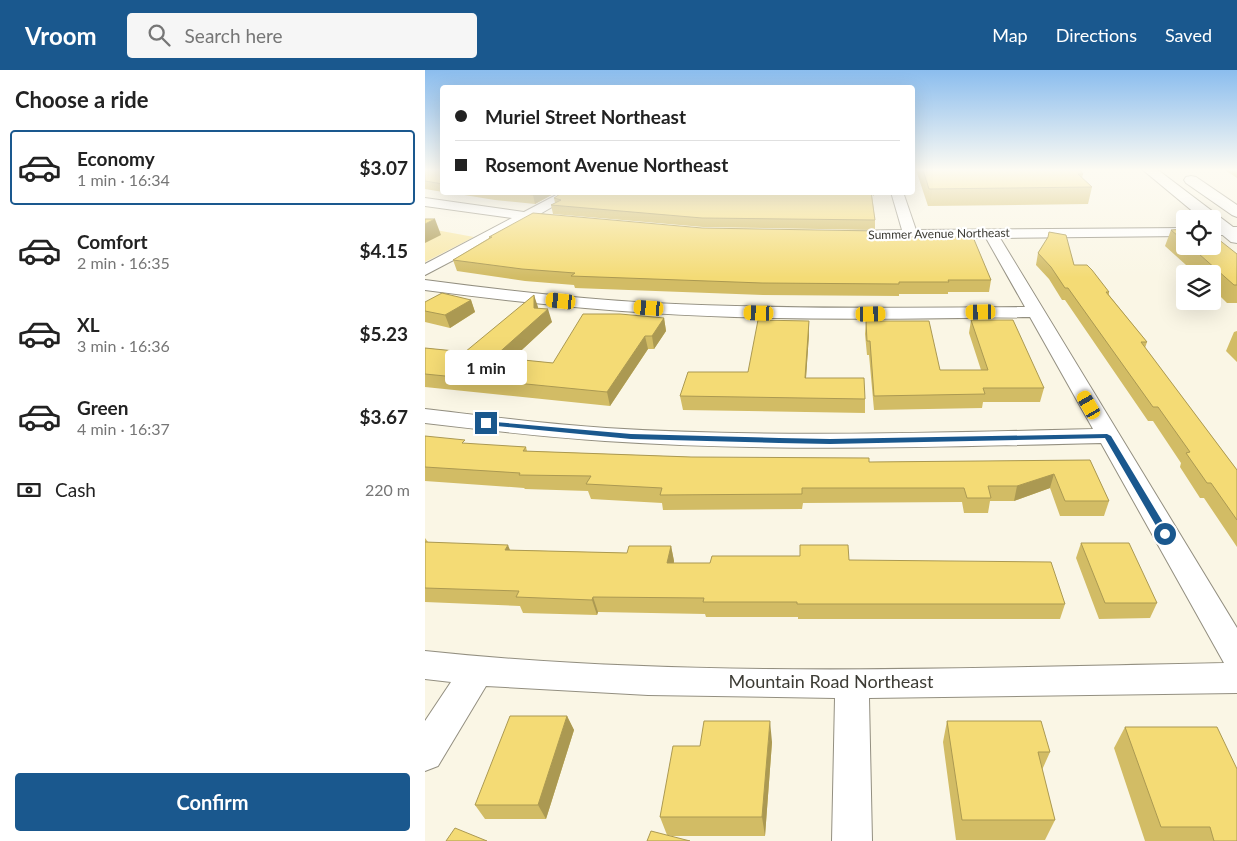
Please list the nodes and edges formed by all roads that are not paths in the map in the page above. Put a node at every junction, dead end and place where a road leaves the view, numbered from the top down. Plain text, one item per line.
1 (450, 206) edge
2 (547, 206) edge
3 (902, 206) edge
4 (1198, 206) edge
5 (525, 218) junction
6 (572, 223) edge
7 (1176, 232) edge
8 (1221, 232) edge
9 (1234, 233) edge
10 (991, 234) junction
11 (827, 235) edge
12 (911, 235) junction
13 (425, 270) edge
14 (425, 285) edge
15 (1035, 312) junction
16 (425, 416) edge
17 (1107, 436) junction
18 (1237, 658) edge
19 (425, 665) edge
20 (477, 671) junction
21 (1237, 678) edge
22 (852, 683) junction
23 (425, 753) edge
24 (852, 841) edge

1 - 5 street
2 - 5 street
3 - 12 street
4 - 9 main road
5 - 6 street
5 - 13 street
7 - 10 street, Summer Avenue Northeast
8 - 9 street
10 - 12 street, Summer Avenue Northeast
10 - 15 street
11 - 12 street, Summer Avenue Northeast
14 - 15 street
15 - 17 street
16 - 17 street
17 - 18 street
19 - 20 street, Mountain Road Northeast
20 - 22 street, Mountain Road Northeast
20 - 23 street
21 - 22 street, Mountain Road Northeast
22 - 24 street

